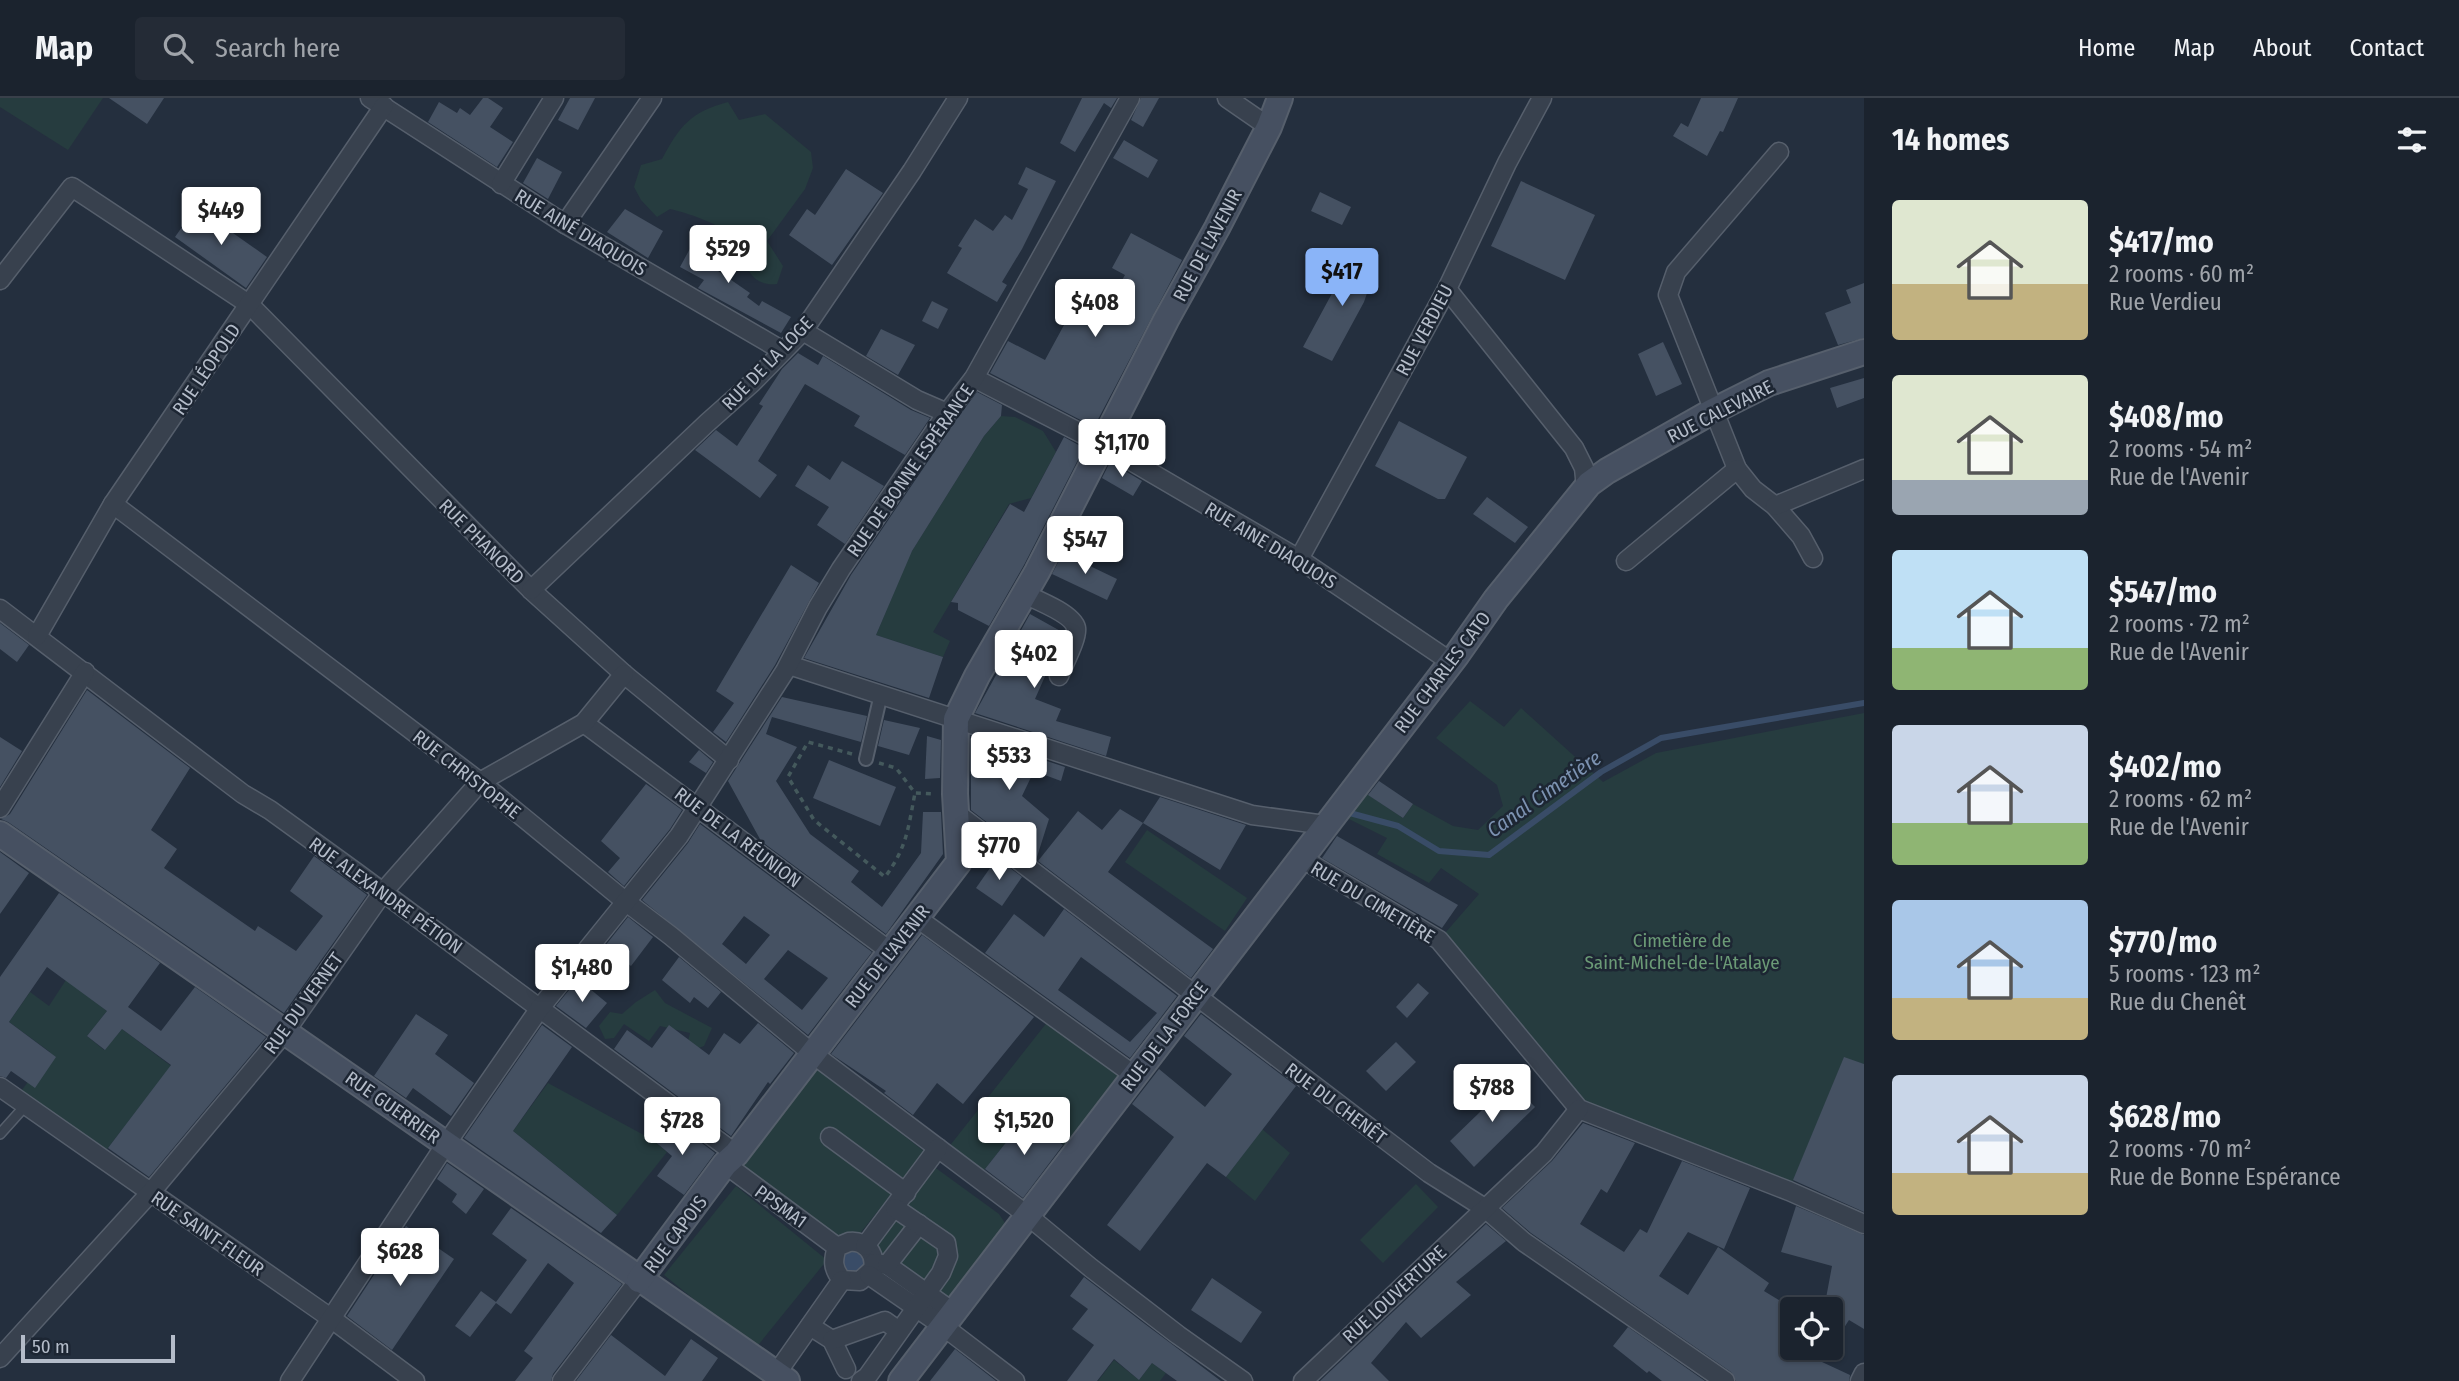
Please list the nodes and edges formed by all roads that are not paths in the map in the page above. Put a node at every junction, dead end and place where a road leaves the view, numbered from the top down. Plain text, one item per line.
1 (554, 98) edge
2 (652, 98) edge
3 (958, 98) edge
4 (1130, 98) edge
5 (1227, 98) edge
6 (1280, 98) edge
7 (1542, 98) edge
8 (377, 102) edge
9 (1269, 127) junction
10 (1779, 152) dead end
11 (501, 184) junction
12 (565, 224) junction
13 (0, 280) edge
14 (1447, 289) junction
15 (250, 305) junction
16 (803, 331) junction
17 (783, 351) junction
18 (1864, 352) edge
19 (974, 379) junction
20 (1713, 411) junction
21 (947, 413) junction
22 (1102, 444) junction
23 (1574, 448) junction
24 (1622, 464) junction
25 (1737, 469) junction
26 (1864, 469) edge
27 (1586, 488) junction
28 (113, 504) junction
29 (1774, 506) junction
30 (1813, 558) dead end
31 (1299, 559) junction
32 (1626, 561) dead end
33 (531, 590) junction
34 (1024, 594) junction
35 (0, 610) edge
36 (37, 636) junction
37 (1451, 662) junction
38 (789, 665) junction
39 (85, 672) junction
40 (624, 674) junction
41 (1059, 676) dead end
42 (881, 694) junction
43 (956, 719) junction
44 (583, 723) junction
45 (866, 759) road end
46 (729, 760) junction
47 (480, 782) junction
48 (955, 803) junction
49 (0, 808) edge
50 (699, 808) junction
51 (1325, 825) junction
52 (0, 834) edge
53 (1301, 858) junction
54 (383, 892) junction
55 (625, 901) junction
56 (917, 918) junction
57 (891, 952) junction
58 (1195, 995) junction
59 (540, 1008) junction
60 (285, 1032) junction
61 (813, 1054) junction
62 (1133, 1075) junction
63 (0, 1087) edge
64 (26, 1105) junction
65 (1579, 1109) junction
66 (0, 1134) edge
67 (830, 1137) dead end
68 (446, 1144) junction
69 (938, 1148) junction
70 (731, 1159) junction
71 (151, 1192) junction
72 (906, 1193) junction
73 (895, 1208) junction
74 (1486, 1209) junction
75 (1027, 1215) junction
76 (919, 1224) junction
77 (1864, 1224) edge
78 (837, 1247) junction
79 (866, 1247) junction
80 (877, 1267) junction
81 (639, 1280) junction
82 (842, 1280) junction
83 (922, 1300) junction
84 (332, 1319) junction
85 (948, 1319) junction
86 (810, 1325) junction
87 (900, 1331) junction
88 (832, 1340) junction
89 (0, 1358) edge
90 (846, 1369) dead end
91 (1864, 1373) edge
92 (781, 1374) edge
93 (290, 1381) edge
94 (415, 1381) edge
95 (562, 1381) edge
96 (802, 1381) edge
97 (861, 1381) edge
98 (901, 1381) edge
99 (1016, 1381) edge
100 (1243, 1381) edge
101 (1303, 1381) edge
102 (1725, 1381) edge
103 (1860, 1381) edge

1 - 11 street
2 - 12 street
3 - 16 street, RUE DE LA LOGE
4 - 19 street, RUE DE BONNE ESPÉRANCE
5 - 9 street
6 - 9 main road, RUE DE L'AVENIR
7 - 14 street, RUE VERDIEU
8 - 11 street, RUE AINÉ DIAQUOIS
8 - 15 street, RUE LÉOPOLD
9 - 22 main road, RUE DE L'AVENIR
10 - 20 street
11 - 12 street, RUE AINÉ DIAQUOIS
12 - 17 street, RUE AINÉ DIAQUOIS
13 - 15 street, RUE PHANORD
14 - 23 street
14 - 31 street, RUE VERDIEU
15 - 28 street, RUE LÉOPOLD
15 - 33 street, RUE PHANORD
16 - 17 street, RUE DE LA LOGE
16 - 21 street
17 - 33 street, RUE DE LA LOGE
18 - 20 main road, RUE CALEVAIRE
19 - 21 street, RUE DE BONNE ESPÉRANCE
19 - 22 street, RUE AINE DIAQUOIS
20 - 24 main road, RUE CALEVAIRE
20 - 25 street
21 - 38 street, RUE DE BONNE ESPÉRANCE
22 - 31 street, RUE AINE DIAQUOIS
22 - 34 main road, RUE DE L'AVENIR
23 - 24 street
23 - 27 street
24 - 27 main road, RUE CALEVAIRE
25 - 29 street
25 - 32 street
26 - 29 street
27 - 37 main road, RUE CHARLES CATO
28 - 36 street, RUE LÉOPOLD
28 - 47 street, RUE CHRISTOPHE
29 - 30 street
31 - 37 street, RUE AINE DIAQUOIS
33 - 40 street, RUE PHANORD
34 - 41 street
34 - 43 main road, RUE DE L'AVENIR
35 - 36 street, RUE ALEXANDRE PÉTION
36 - 39 street, RUE ALEXANDRE PÉTION
37 - 51 main road, RUE CHARLES CATO
38 - 42 street
38 - 46 street, RUE DE BONNE ESPÉRANCE
39 - 49 street
39 - 54 street, RUE ALEXANDRE PÉTION
40 - 44 street, RUE DU VERNET
40 - 46 street, RUE PHANORD
42 - 43 street
42 - 45 street
43 - 48 main road, RUE DE L'AVENIR
43 - 51 street
44 - 47 street, RUE DU VERNET
44 - 50 street, RUE DE LA RÉUNION
46 - 50 street, RUE DE BONNE ESPÉRANCE
47 - 54 street, RUE DU VERNET
47 - 55 street, RUE CHRISTOPHE
48 - 56 main road, RUE DE L'AVENIR
48 - 58 street, RUE DU CHENÊT
50 - 55 street, RUE DE BONNE ESPÉRANCE
50 - 57 street, RUE DE LA RÉUNION
51 - 53 main road, RUE CHARLES CATO
52 - 60 main road, RUE GUERRIER
53 - 58 main road, RUE DE LA FORCE
53 - 65 street, RUE DU CIMETIÈRE
54 - 59 street, RUE ALEXANDRE PÉTION
54 - 60 street, RUE DU VERNET
55 - 59 street, RUE DE BONNE ESPÉRANCE
55 - 61 street, RUE CHRISTOPHE
56 - 57 main road, RUE DE L'AVENIR
56 - 62 street
57 - 61 main road, RUE DE L'AVENIR
58 - 62 main road, RUE DE LA FORCE
58 - 74 street, RUE DU CHENÊT
59 - 68 street
59 - 70 street, RUE ALEXANDRE PÉTION
60 - 68 main road, RUE GUERRIER
60 - 71 street, RUE DU VERNET
61 - 69 street, RUE CHRISTOPHE
61 - 70 main road, RUE CAPOIS
62 - 75 main road, RUE DE LA FORCE
63 - 64 street, RUE SAINT-FLEUR
64 - 66 lane
64 - 71 street, RUE SAINT-FLEUR
65 - 74 street, RUE LOUVERTURE
65 - 77 street
67 - 72 street
68 - 81 main road, RUE GUERRIER
68 - 84 street
69 - 72 street
69 - 75 street, RUE CHRISTOPHE
70 - 78 street, PPSMA1
70 - 81 main road, RUE CAPOIS
71 - 84 street, RUE SAINT-FLEUR
71 - 89 street, RUE DU VERNET
72 - 73 street
73 - 76 street
73 - 79 street
74 - 101 street, RUE LOUVERTURE
74 - 102 street, RUE DU CHENÊT
75 - 85 main road, RUE DE LA FORCE
75 - 100 street, RUE CHRISTOPHE
76 - 80 street
76 - 83 street
78 - 79 street
78 - 82 street
79 - 80 street
80 - 82 street
80 - 83 street
81 - 92 main road, RUE GUERRIER
81 - 95 street, RUE CAPOIS
82 - 86 street
83 - 85 street
83 - 87 street
84 - 93 street
84 - 94 street, RUE SAINT-FLEUR
85 - 98 main road, RUE DE LA FORCE
85 - 99 street
86 - 88 street
86 - 92 street
87 - 88 street
87 - 97 street
88 - 90 street
91 - 103 street
92 - 96 street

